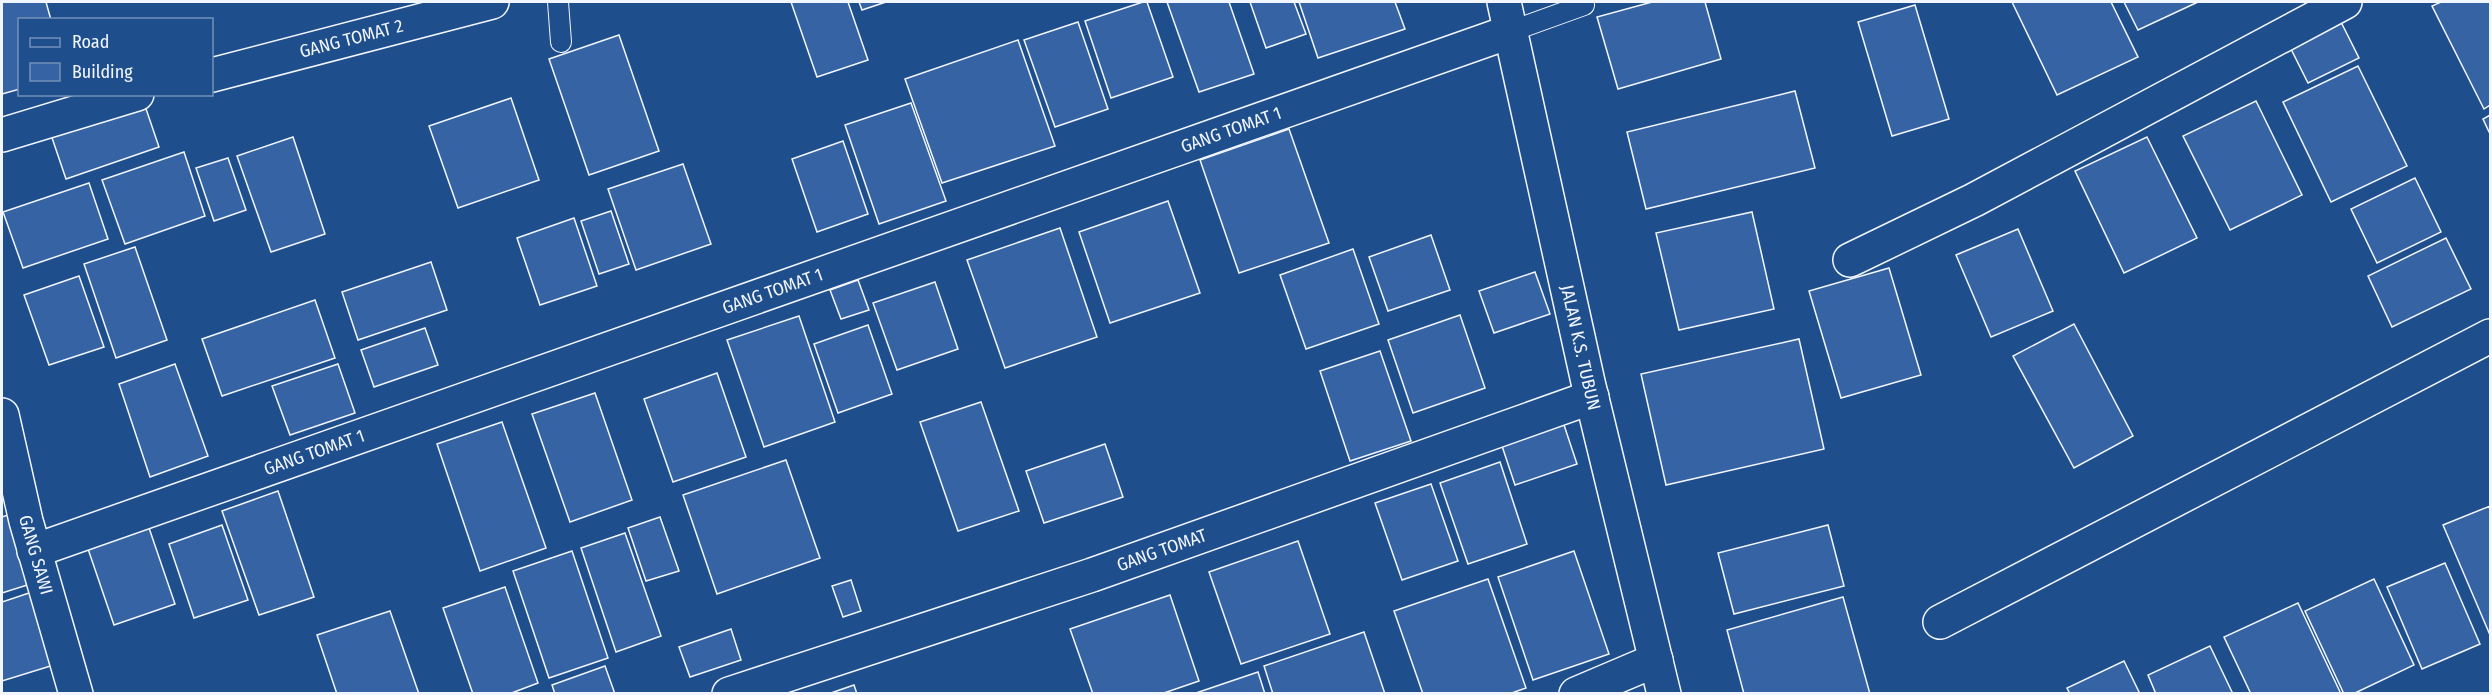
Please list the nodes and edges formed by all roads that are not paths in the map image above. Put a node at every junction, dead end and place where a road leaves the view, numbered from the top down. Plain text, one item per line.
1 (492, 2) edge
2 (558, 2) edge
3 (2345, 2) edge
4 (1584, 5) dead end
5 (1508, 16) edge
6 (561, 42) dead end
7 (213, 75) edge
8 (130, 96) edge
9 (2, 135) edge
10 (1850, 260) dead end
11 (2490, 336) edge
12 (1592, 397) junction
13 (2, 415) edge
14 (34, 551) junction
15 (1940, 622) dead end
16 (1656, 660) junction
17 (76, 693) edge
18 (729, 693) edge
19 (1576, 693) edge
20 (1664, 693) edge

1 - 7 street, GANG TOMAT 2
2 - 6 lane
3 - 10 street
4 - 5 lane
5 - 12 street, JALAN K.S. TUBUN
5 - 14 street, GANG TOMAT 1
8 - 9 street
11 - 15 street
12 - 16 street, JALAN K.S. TUBUN
12 - 18 street, GANG TOMAT
13 - 14 street, GANG SAWI
14 - 17 street, GANG SAWI
16 - 19 street
16 - 20 street, JALAN K.S. TUBUN

